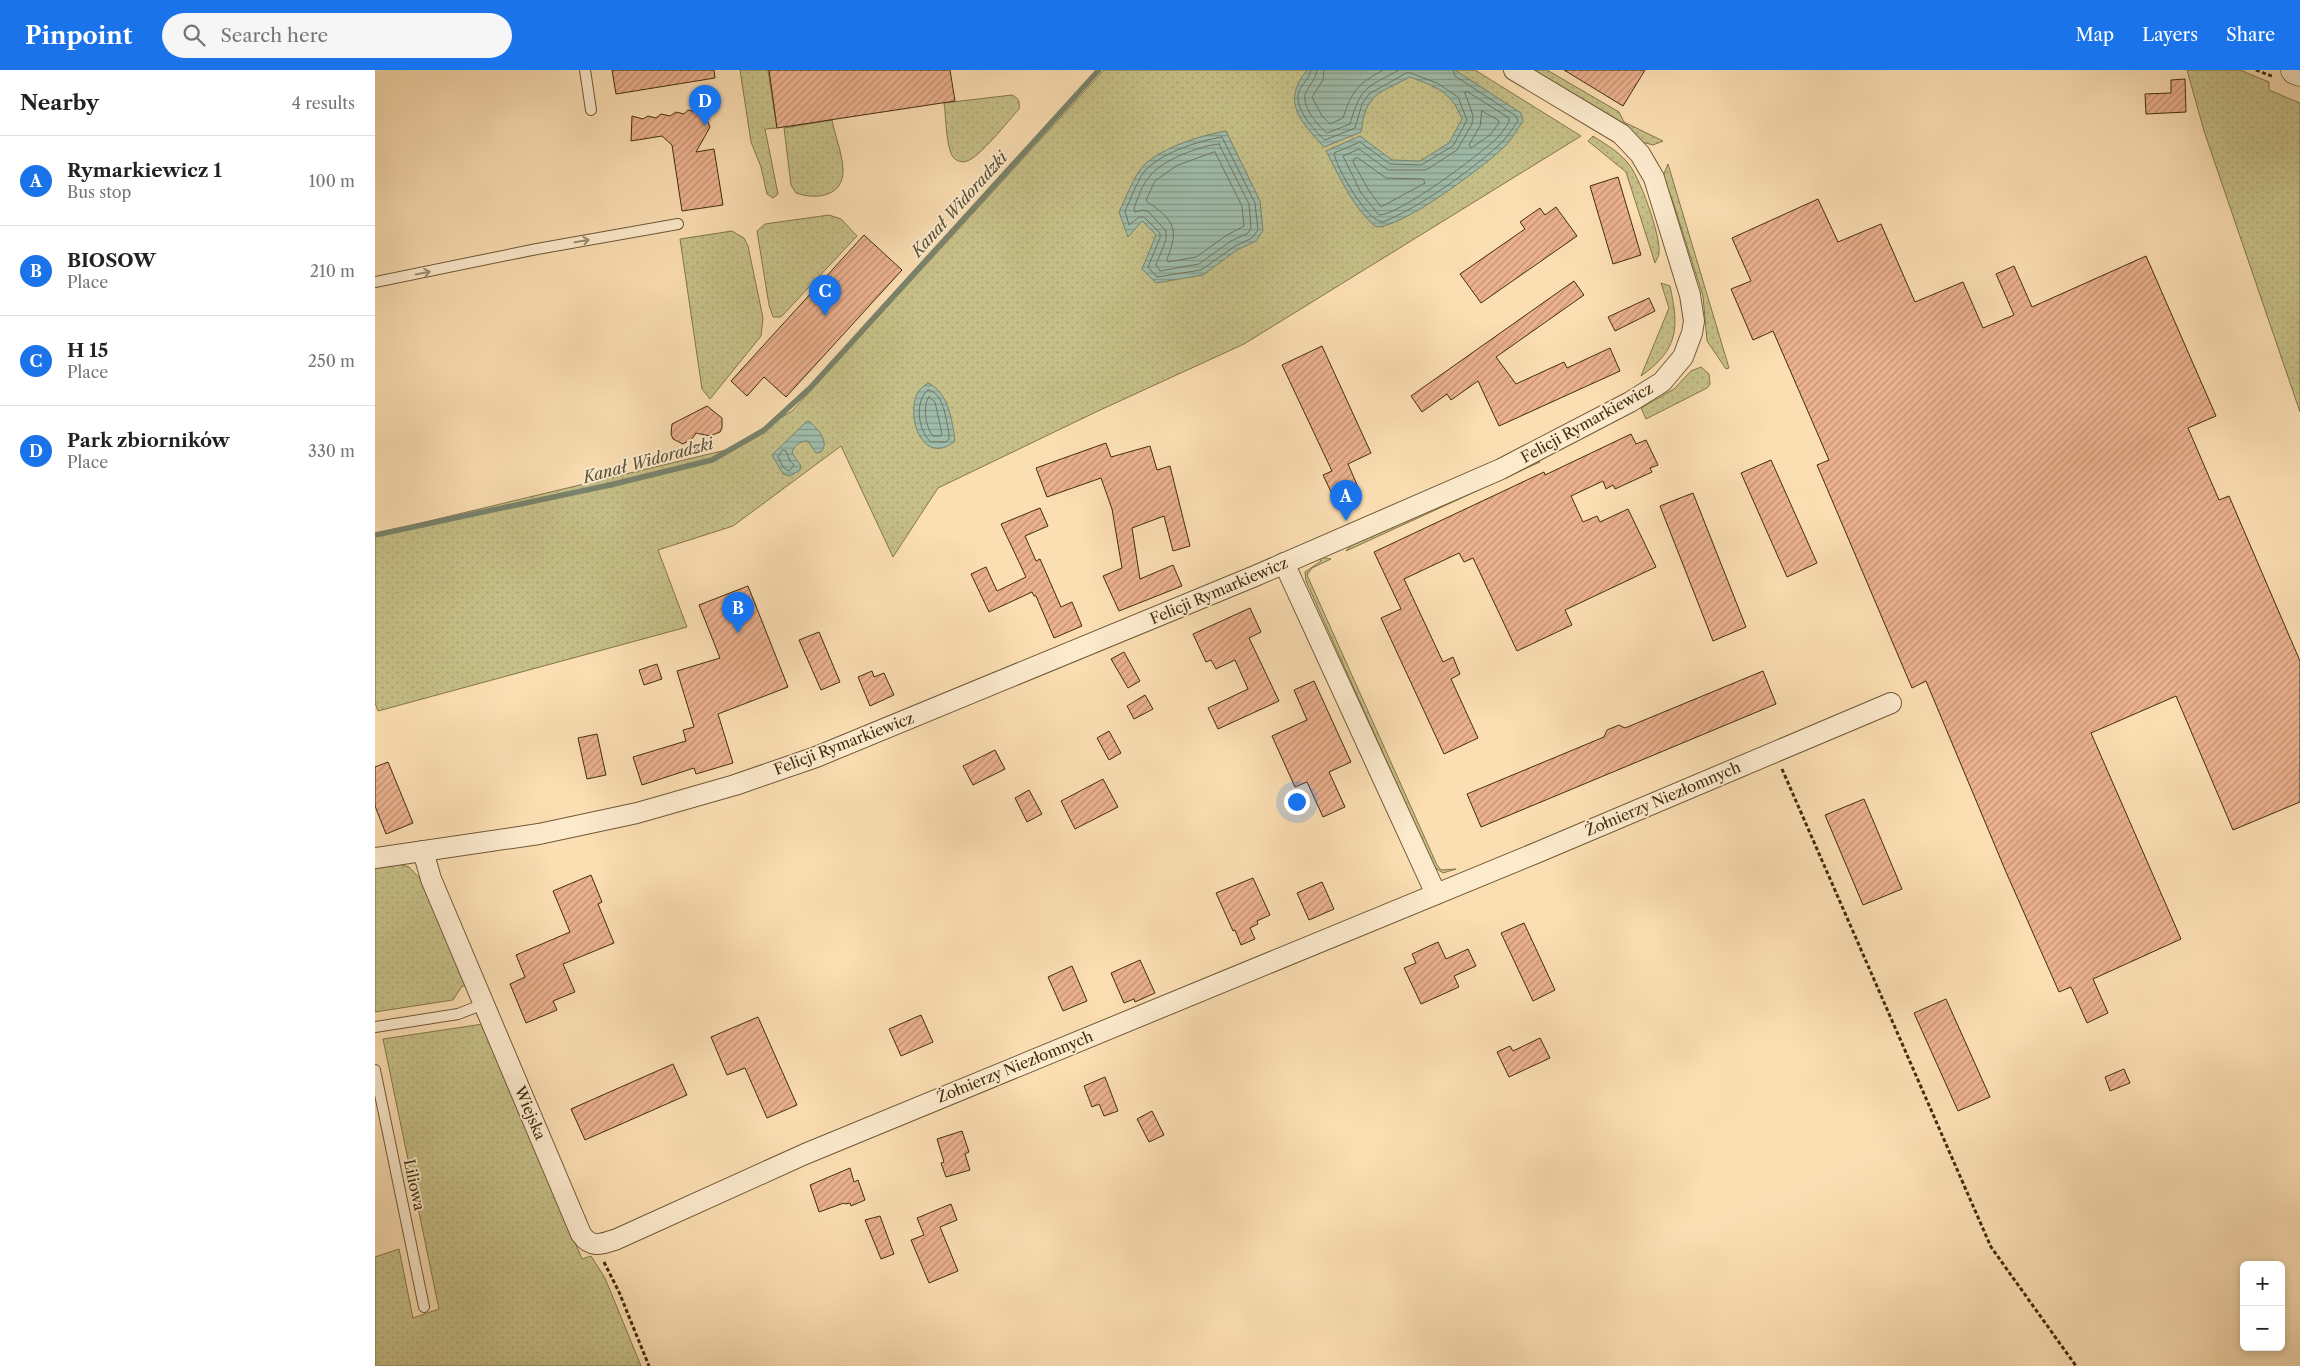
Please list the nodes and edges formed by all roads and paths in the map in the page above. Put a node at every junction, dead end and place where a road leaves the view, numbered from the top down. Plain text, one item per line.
1 (585, 70) edge
2 (1514, 70) edge
3 (2295, 70) edge
4 (2300, 72) edge
5 (591, 110) dead end
6 (678, 224) dead end
7 (375, 282) edge
8 (1284, 563) junction
9 (1891, 703) dead end
10 (1775, 752) junction
11 (423, 851) junction
12 (375, 858) edge
13 (1436, 894) junction
14 (484, 1004) junction
15 (375, 1026) edge
16 (375, 1070) edge
17 (597, 1245) junction
18 (424, 1307) dead end
19 (649, 1366) edge
20 (2076, 1366) edge

1 - 5 lane
2 - 8 street, Felicji Rymarkiewicz
3 - 4 street
7 -> 6 lane
8 - 11 street, Felicji Rymarkiewicz
8 - 13 street
9 - 10 street, Żołnierzy Niezłomnych
10 - 13 street, Żołnierzy Niezłomnych
10 - 20 path
11 - 12 street, Felicji Rymarkiewicz
11 - 14 street, Wiejska
13 - 17 street, Żołnierzy Niezłomnych
14 - 15 lane
14 - 17 street, Wiejska
16 - 18 lane, Liliowa
17 - 19 path

